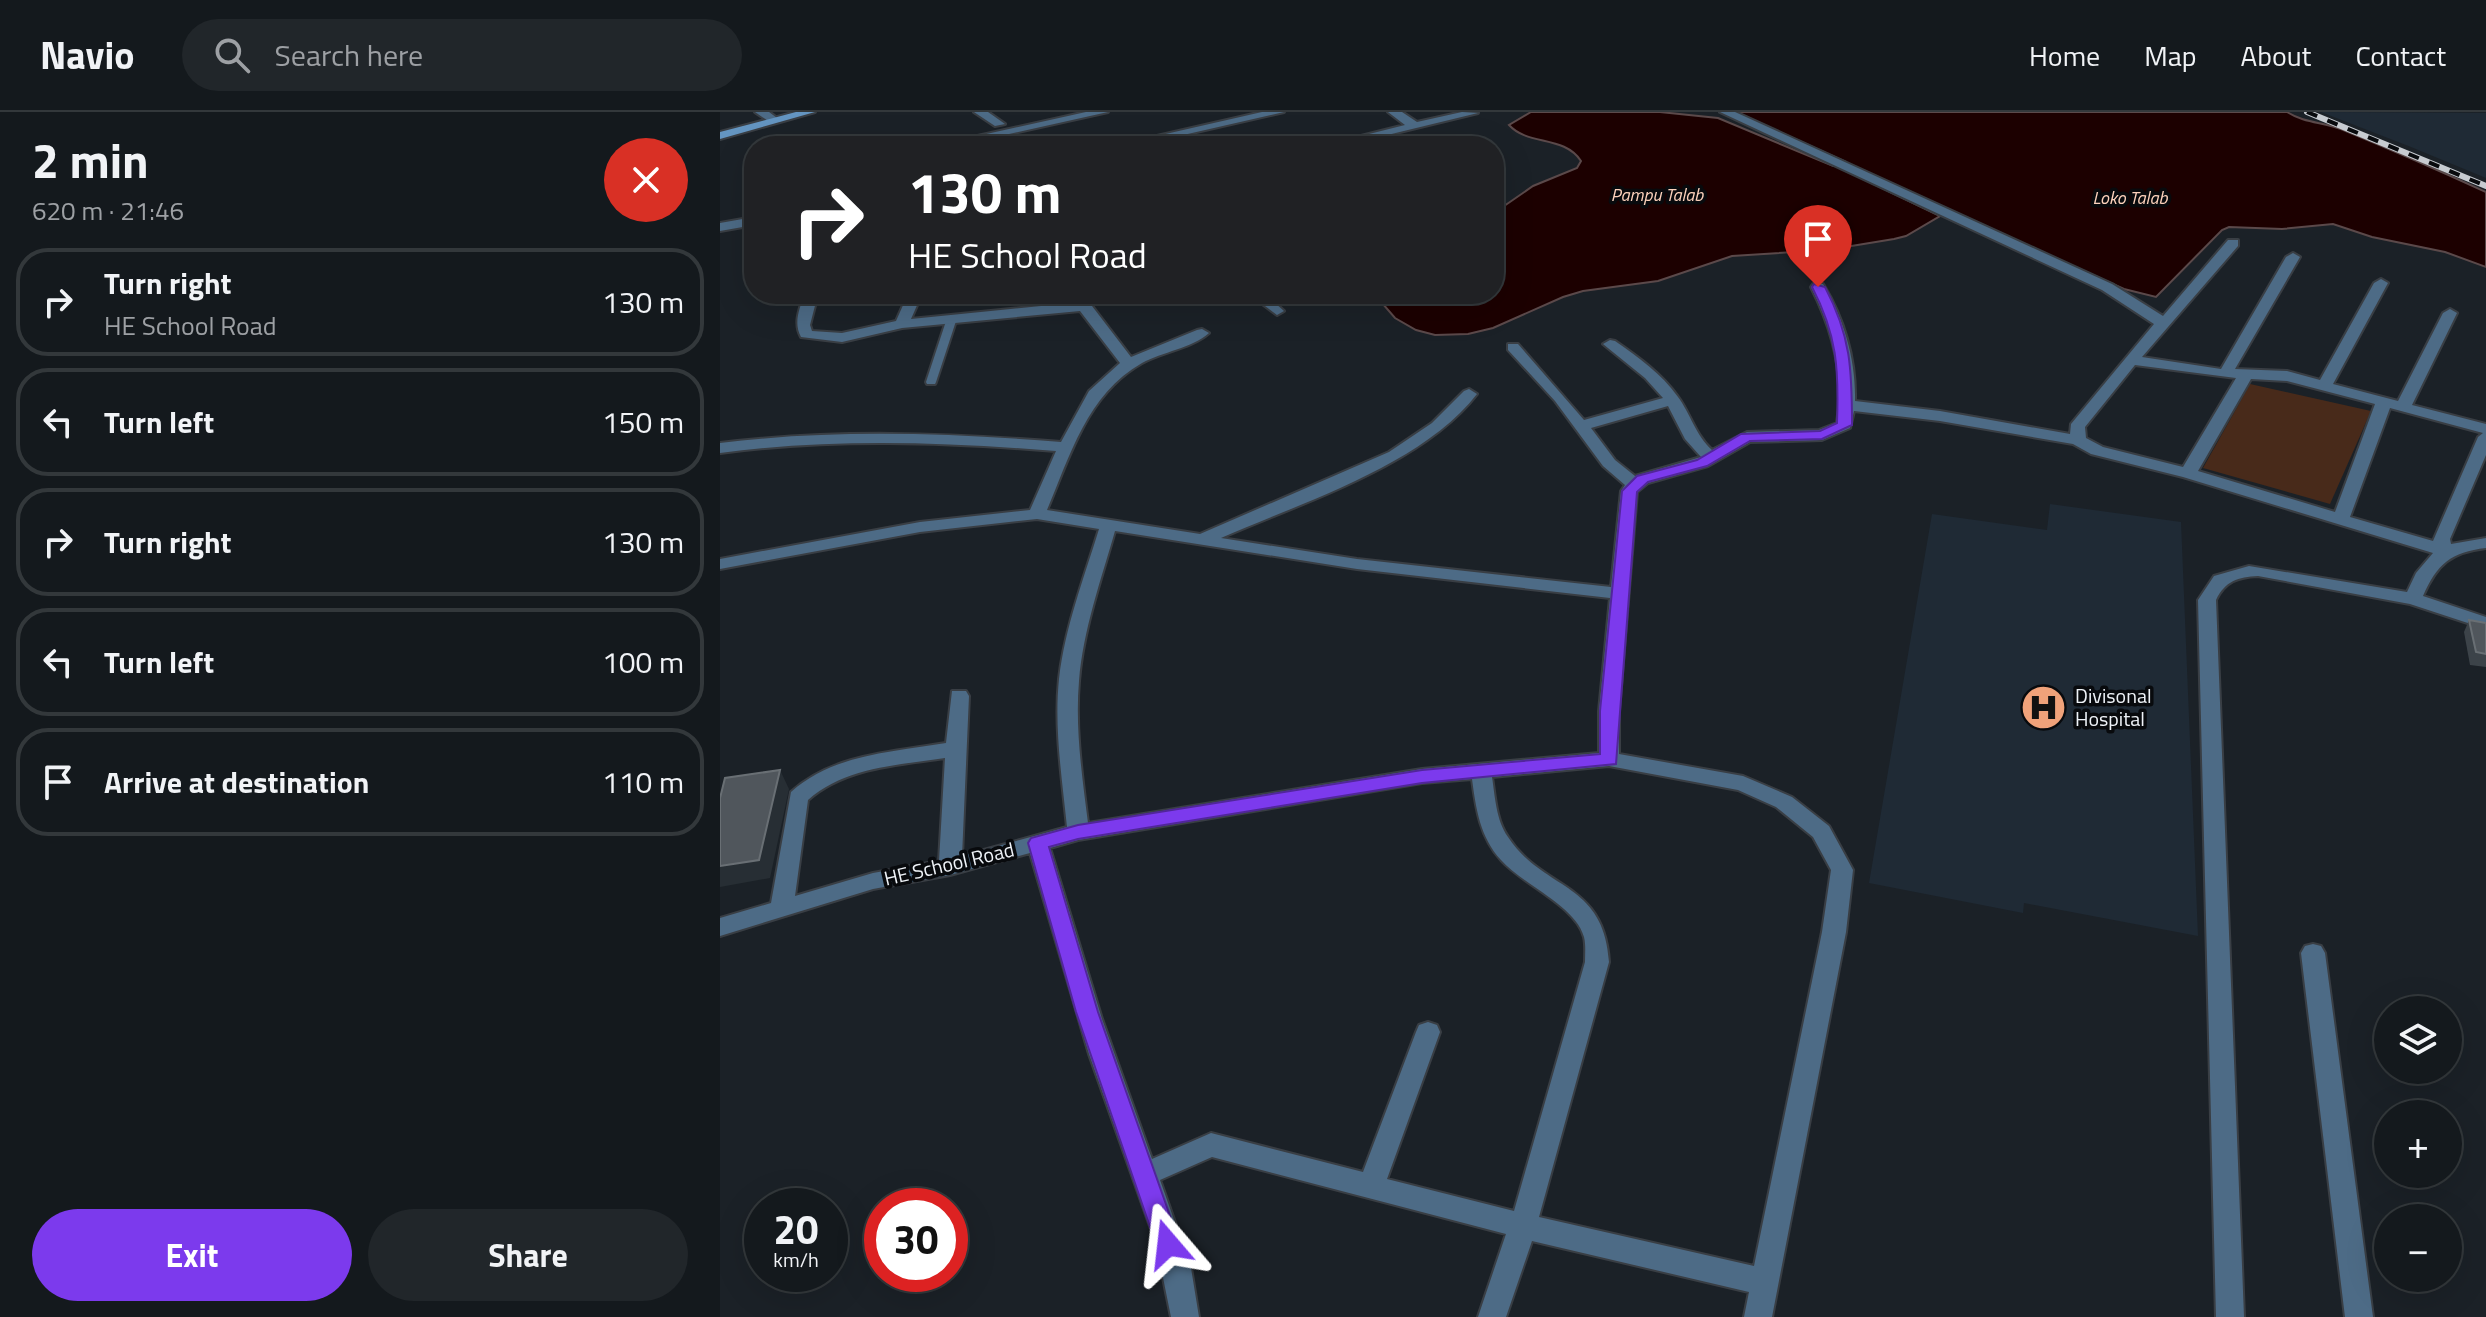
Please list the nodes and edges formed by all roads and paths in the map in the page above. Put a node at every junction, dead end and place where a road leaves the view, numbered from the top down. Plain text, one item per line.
1 (761, 112) edge
2 (809, 112) edge
3 (980, 112) edge
4 (1102, 112) edge
5 (1278, 112) edge
6 (1394, 112) edge
7 (1726, 112) edge
8 (1472, 113) edge
9 (775, 121) junction
10 (999, 124) dead end
11 (1415, 126) junction
12 (720, 136) edge
13 (986, 136) edge
14 (1166, 136) edge
15 (1371, 136) edge
16 (744, 223) edge
17 (720, 227) edge
18 (2233, 243) dead end
19 (2293, 257) dead end
20 (2381, 283) dead end
21 (1818, 287) dead end
22 (808, 304) edge
23 (911, 304) edge
24 (1268, 304) edge
25 (1085, 306) joint
26 (1277, 311) dead end
27 (2450, 313) dead end
28 (952, 318) junction
29 (902, 324) junction
30 (2157, 332) junction
31 (1202, 333) dead end
32 (1610, 344) dead end
33 (1513, 347) dead end
34 (2131, 360) junction
35 (1130, 365) junction
36 (2225, 374) junction
37 (2246, 374) junction
38 (931, 382) dead end
39 (2324, 386) junction
40 (1469, 394) dead end
41 (1673, 400) junction
42 (2384, 402) junction
43 (1846, 405) junction
44 (2403, 407) junction
45 (1583, 425) junction
46 (2486, 429) edge
47 (2486, 437) edge
48 (2078, 440) junction
49 (1068, 447) junction
50 (720, 448) edge
51 (1713, 458) junction
52 (2188, 473) junction
53 (1634, 484) junction
54 (1037, 514) junction
55 (2341, 519) junction
56 (1109, 524) junction
57 (1199, 541) junction
58 (2486, 543) edge
59 (2444, 550) junction
60 (720, 564) edge
61 (1619, 593) junction
62 (2413, 599) junction
63 (2486, 623) edge
64 (959, 696) dead end
65 (955, 749) junction
66 (1609, 759) junction
67 (1481, 771) junction
68 (1078, 832) junction
69 (1038, 843) junction
70 (950, 867) junction
71 (782, 907) junction
72 (720, 927) edge
73 (2313, 953) dead end
74 (1428, 1032) dead end
75 (1144, 1175) junction
76 (1371, 1186) junction
77 (1523, 1226) junction
78 (1765, 1282) junction
79 (1185, 1317) edge
80 (1492, 1317) edge
81 (1758, 1317) edge
82 (2230, 1317) edge
83 (2359, 1317) edge

1 - 9 street
2 - 9 main road
3 - 10 street
4 - 13 street
5 - 14 street
6 - 11 street
7 - 30 street
8 - 11 street
9 - 12 main road
11 - 15 street
16 - 17 street
18 - 30 street
19 - 36 street
20 - 39 street
21 - 43 street
22 - 29 street
23 - 29 street
24 - 26 street
25 - 28 street
25 - 35 street
27 - 44 street
28 - 29 street
28 - 38 lane
30 - 34 street
31 - 35 street
32 - 41 street
33 - 45 street
34 - 36 street
34 - 48 street
35 - 49 street
36 - 37 street
37 - 39 street
37 - 52 street
39 - 42 street
40 - 57 street
41 - 45 street
41 - 51 street
42 - 44 street
42 - 55 street
43 - 48 street
43 - 51 street
44 - 46 street
45 - 53 street
47 - 59 street
48 - 52 street
49 - 50 street
49 - 54 street
51 - 53 street
52 - 55 street
53 - 61 street
54 - 56 street
54 - 60 street
55 - 59 street
56 - 57 street
56 - 68 street
57 - 61 street
58 - 59 street
59 - 62 street
61 - 66 street
62 - 63 street
62 - 82 street
64 - 65 street
65 - 70 street
65 - 71 street
66 - 67 street, HE School Road
66 - 78 street, HE School Road
67 - 68 street, HE School Road
67 - 77 street
68 - 69 street, HE School Road
69 - 70 street, HE School Road
69 - 75 street
70 - 71 street, HE School Road
71 - 72 street, HE School Road
73 - 83 street
74 - 76 street
75 - 76 street
75 - 79 street
76 - 77 street
77 - 78 street
77 - 80 street
78 - 81 street, HE School Road

